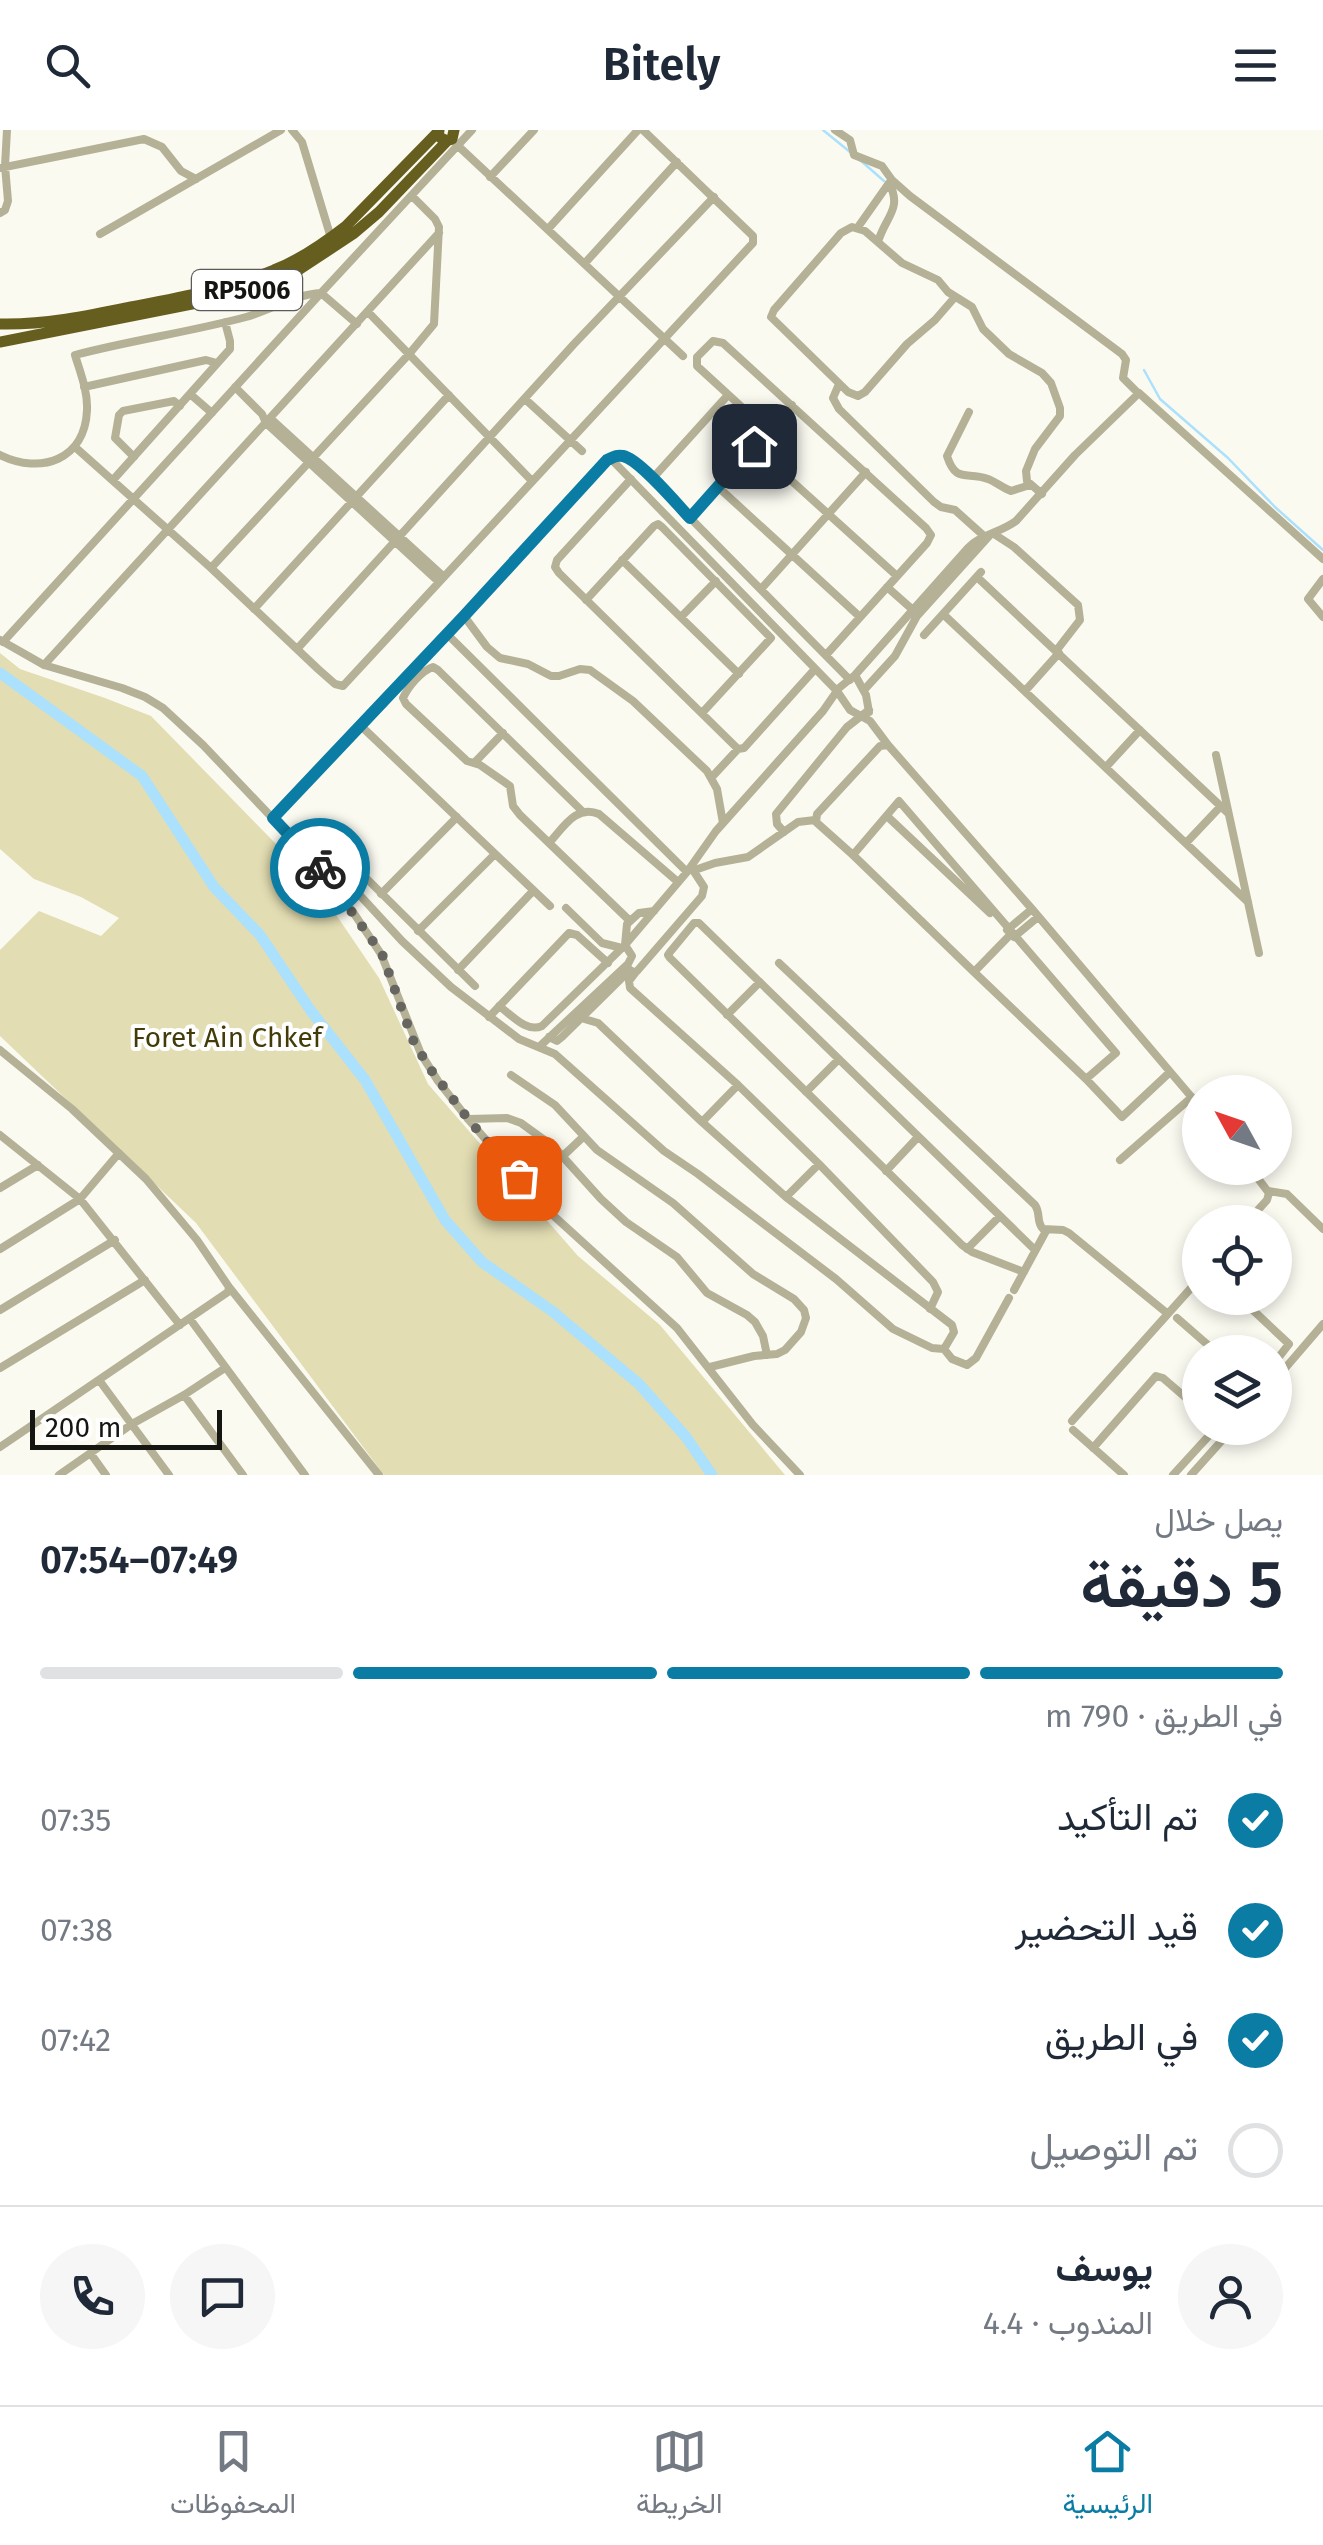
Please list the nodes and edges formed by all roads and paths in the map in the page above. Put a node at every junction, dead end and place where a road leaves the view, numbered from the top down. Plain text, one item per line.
1 (7, 130) edge
2 (281, 130) edge
3 (292, 130) edge
4 (472, 130) edge
5 (534, 130) edge
6 (640, 130) edge
7 (834, 130) edge
8 (450, 135) edge
9 (677, 162) junction
10 (3, 167) edge
11 (490, 177) junction
12 (196, 180) junction
13 (891, 181) junction
14 (412, 196) junction
15 (714, 197) junction
16 (0, 213) edge
17 (858, 227) junction
18 (548, 229) junction
19 (439, 233) junction
20 (100, 234) dead end
21 (331, 238) junction
22 (878, 242) junction
23 (585, 263) junction
24 (322, 293) junction
25 (620, 296) junction
26 (955, 297) junction
27 (368, 312) junction
28 (225, 322) junction
29 (0, 324) edge
30 (357, 324) junction
31 (664, 336) junction
32 (0, 342) edge
33 (410, 353) junction
34 (683, 356) dead end
35 (218, 363) junction
36 (839, 384) junction
37 (236, 387) junction
38 (84, 388) junction
39 (190, 394) junction
40 (1139, 394) junction
41 (449, 395) junction
42 (728, 395) junction
43 (525, 399) junction
44 (792, 405) junction
45 (180, 406) junction
46 (969, 412) dead end
47 (212, 413) junction
48 (266, 418) junction
49 (768, 431) junction
50 (490, 438) junction
51 (571, 440) junction
52 (754, 446) junction
53 (75, 447) junction
54 (582, 451) dead end
55 (0, 455) edge
56 (134, 457) junction
57 (611, 458) junction
58 (311, 459) junction
59 (866, 472) junction
60 (652, 478) junction
61 (631, 479) junction
62 (113, 480) junction
63 (532, 481) junction
64 (1030, 485) junction
65 (718, 487) junction
66 (1042, 494) junction
67 (354, 498) junction
68 (134, 499) junction
69 (828, 514) junction
70 (690, 518) junction
71 (168, 529) junction
72 (990, 535) junction
73 (398, 538) junction
74 (792, 554) junction
75 (1323, 559) edge
76 (622, 560) junction
77 (210, 568) junction
78 (897, 576) junction
79 (441, 579) junction
80 (1323, 580) edge
81 (716, 581) junction
82 (887, 587) junction
83 (761, 589) junction
84 (586, 600) junction
85 (254, 609) junction
86 (913, 610) junction
87 (943, 614) junction
88 (464, 616) junction
89 (681, 617) junction
90 (860, 617) junction
91 (1323, 617) edge
92 (447, 634) junction
93 (924, 634) dead end
94 (1, 641) edge
95 (298, 648) junction
96 (1057, 652) junction
97 (826, 655) junction
98 (44, 665) junction
99 (815, 669) junction
100 (739, 674) junction
101 (413, 677) junction
102 (853, 678) junction
103 (837, 690) junction
104 (864, 690) junction
105 (1026, 691) junction
106 (869, 710) junction
107 (702, 714) junction
108 (859, 716) junction
109 (870, 721) junction
110 (361, 726) junction
111 (1140, 730) junction
112 (502, 733) junction
113 (888, 745) junction
114 (738, 749) junction
115 (1216, 755) dead end
116 (474, 763) junction
117 (1106, 767) junction
118 (711, 778) junction
119 (608, 794) junction
120 (1225, 809) junction
121 (582, 810) junction
122 (595, 812) junction
123 (888, 816) junction
124 (457, 817) junction
125 (273, 818) junction
126 (814, 820) junction
127 (724, 824) junction
128 (784, 832) junction
129 (294, 842) junction
130 (549, 843) junction
131 (1186, 844) junction
132 (496, 854) junction
133 (853, 855) junction
134 (691, 870) junction
135 (362, 874) dead end
136 (678, 882) junction
137 (534, 891) junction
138 (381, 894) junction
139 (1248, 902) junction
140 (550, 906) dead end
141 (566, 908) dead end
142 (654, 911) junction
143 (1035, 913) junction
144 (630, 920) junction
145 (418, 931) junction
146 (672, 932) junction
147 (1011, 934) junction
148 (681, 939) junction
149 (624, 946) junction
150 (1259, 953) dead end
151 (779, 963) dead end
152 (608, 964) junction
153 (458, 970) junction
154 (630, 970) junction
155 (974, 972) junction
156 (760, 982) junction
157 (474, 986) dead end
158 (499, 1006) junction
159 (593, 1006) junction
160 (727, 1015) junction
161 (489, 1017) junction
162 (582, 1018) junction
163 (598, 1024) junction
164 (549, 1037) junction
165 (539, 1047) junction
166 (0, 1050) edge
167 (839, 1059) junction
168 (1170, 1072) junction
169 (511, 1074) dead end
170 (1086, 1079) junction
171 (738, 1085) junction
172 (1182, 1086) edge
173 (806, 1092) junction
174 (1182, 1107) edge
175 (468, 1119) junction
176 (702, 1122) junction
177 (0, 1135) edge
178 (918, 1137) junction
179 (583, 1138) junction
180 (119, 1152) junction
181 (564, 1155) junction
182 (1120, 1160) dead end
183 (819, 1164) junction
184 (38, 1165) junction
185 (886, 1171) junction
186 (1263, 1185) edge
187 (0, 1188) edge
188 (1268, 1191) junction
189 (786, 1197) junction
190 (80, 1199) junction
191 (1263, 1205) edge
192 (1000, 1216) junction
193 (1323, 1229) edge
194 (1046, 1230) junction
195 (115, 1240) junction
196 (0, 1248) edge
197 (967, 1249) junction
198 (1035, 1250) junction
199 (1024, 1272) junction
200 (145, 1280) junction
201 (229, 1287) junction
202 (1182, 1302) edge
203 (930, 1309) junction
204 (0, 1310) edge
205 (1258, 1315) edge
206 (1172, 1316) junction
207 (190, 1319) junction
208 (1323, 1324) edge
209 (180, 1325) junction
210 (1195, 1335) edge
211 (1279, 1335) edge
212 (944, 1350) junction
213 (767, 1355) junction
214 (1292, 1360) edge
215 (710, 1367) junction
216 (0, 1368) edge
217 (225, 1368) junction
218 (99, 1380) junction
219 (1182, 1394) edge
220 (184, 1396) junction
221 (132, 1424) junction
222 (1201, 1445) edge
223 (1218, 1445) edge
224 (0, 1447) edge
225 (1093, 1448) junction
226 (91, 1454) junction
227 (60, 1475) edge
228 (106, 1475) edge
229 (170, 1475) edge
230 (243, 1475) edge
231 (305, 1475) edge
232 (378, 1475) edge
233 (800, 1475) edge
234 (1124, 1475) edge
235 (1174, 1475) edge
236 (1191, 1475) edge

1 - 10 street
2 - 12 street
3 - 21 street
4 - 8 street
5 - 11 street
6 - 9 street
6 - 18 street
7 - 13 street
8 - 11 street
8 - 14 street
8 - 21 highway, RP5006
8 - 32 highway, RP5006
9 - 15 street
9 - 23 street
10 - 12 street
10 - 16 street
11 - 18 street
12 - 20 street
13 - 17 street
13 - 22 street
13 - 40 street
14 - 19 street
14 - 24 street
15 - 25 street
15 - 31 street
17 - 22 street
17 - 36 street
18 - 23 street
19 - 27 street
19 - 33 street
21 - 29 highway, RP5006
22 - 26 street
23 - 25 street
24 - 28 street
24 - 30 street
24 - 37 street
25 - 31 street
25 - 43 street
26 - 36 street
26 - 64 street
27 - 30 street
27 - 33 street
28 - 35 street
28 - 38 street
30 - 48 street
31 - 34 street
31 - 51 street
33 - 41 street
33 - 58 street
35 - 38 street
35 - 39 street
36 - 72 street
37 - 47 street
37 - 48 street
38 - 53 street
39 - 45 street
39 - 47 street
40 - 66 street
40 - 75 street
41 - 50 street
41 - 67 street
42 - 44 street
42 - 49 street
42 - 60 street
43 - 50 street
43 - 51 street
44 - 49 street
44 - 59 street
45 - 56 street
45 - 56 street
46 - 64 street
47 - 68 street
48 - 58 street
48 - 71 street
49 - 52 street
50 - 63 street
50 - 73 street
51 - 54 street
51 - 63 street
52 - 65 street
52 - 69 street
53 - 55 street
53 - 62 street
56 - 62 street
57 - 60 street
57 - 61 street
57 - 88 street
58 - 67 street
58 - 77 street
59 - 69 street
59 - 78 street
60 - 70 street
61 - 84 street
61 - 99 street
62 - 68 street
63 - 79 street
64 - 66 street
65 - 70 street
65 - 74 street
66 - 72 street
67 - 73 street
67 - 85 street
68 - 71 street
68 - 94 street
69 - 74 street
69 - 78 street
70 - 83 street
71 - 77 street
71 - 98 street
72 - 86 street
72 - 96 street
72 - 104 street
73 - 79 street
73 - 95 street
74 - 83 street
74 - 90 street
76 - 81 street
76 - 84 street
76 - 89 street
77 - 85 street
78 - 82 street
79 - 95 street
80 - 91 street
81 - 89 street
81 - 100 street
82 - 86 street
82 - 90 street
83 - 97 street
84 - 107 street
85 - 95 street
86 - 102 street
87 - 93 street
87 - 96 street
87 - 105 street
88 - 92 street
88 - 118 street
89 - 100 street
90 - 97 street
92 - 101 street
92 - 119 street
94 - 98 street
96 - 105 street
96 - 111 street
97 - 102 street
98 - 125 street
99 - 103 street
99 - 114 street
100 - 107 street
101 - 110 street
101 - 112 street
101 - 116 street
102 - 103 street
102 - 104 street
103 - 108 street
103 - 127 street
104 - 106 street
105 - 117 street
106 - 108 street
106 - 109 street
107 - 114 street
108 - 109 street
108 - 128 street
109 - 113 street
110 - 124 street
110 - 125 street
111 - 117 street
111 - 120 street
112 - 116 street
112 - 121 street
113 - 126 street
113 - 143 street
114 - 118 street
115 - 120 street
116 - 130 street
117 - 131 street
118 - 127 street
119 - 122 street
119 - 134 street
120 - 131 street
120 - 139 street
121 - 122 street
121 - 130 street
122 - 136 street
123 - 133 street
123 - 147 street
123 - 147 street
124 - 132 street
124 - 138 street
125 - 129 street
126 - 128 street
126 - 133 street
127 - 134 street
128 - 134 street
129 - 161 street
129 - 175 street
130 - 144 street
131 - 139 street
132 - 137 street
132 - 145 street
133 - 155 street
134 - 136 street
134 - 146 street
135 - 138 street
136 - 142 street
137 - 140 street
137 - 153 street
138 - 145 street
139 - 150 street
141 - 149 street
142 - 144 street
142 - 149 street
143 - 147 street
143 - 168 street
144 - 149 street
145 - 153 street
146 - 148 street
146 - 154 street
147 - 155 street
147 - 170 street
148 - 156 street
148 - 160 street
149 - 152 street
149 - 154 street
151 - 194 street
152 - 158 street
152 - 158 street
153 - 157 street
154 - 159 street
154 - 164 street
154 - 171 street
155 - 170 street
156 - 160 street
156 - 167 street
158 - 161 street
159 - 162 street
159 - 163 street
160 - 173 street
161 - 165 street
162 - 163 street
162 - 164 street
163 - 176 street
164 - 165 street
165 - 212 street
166 - 180 street
167 - 173 street
167 - 178 street
168 - 170 street
168 - 172 street
169 - 179 street
171 - 176 street
171 - 183 street
173 - 185 street
174 - 182 street
175 - 181 street
175 - 215 street
176 - 189 street
177 - 184 street
178 - 185 street
178 - 192 street
179 - 181 street
179 - 213 street
180 - 190 street
180 - 201 street
181 - 213 street
183 - 189 street
183 - 203 street
184 - 187 street
184 - 190 street
185 - 197 street
186 - 188 street
188 - 191 street
188 - 193 street
189 - 203 street
190 - 195 street
190 - 196 street
192 - 197 street
192 - 198 street
194 - 198 street
194 - 206 street
195 - 200 street
195 - 204 street
197 - 199 street
198 - 199 street
199 - 212 street
200 - 209 street
200 - 216 street
201 - 207 street
201 - 232 street
202 - 206 street
203 - 212 street
205 - 211 street
206 - 210 street
206 - 225 street
207 - 209 street
207 - 217 street
208 - 214 street
209 - 218 street
213 - 215 street
215 - 233 street
217 - 220 street
217 - 231 street
218 - 221 street
218 - 224 street
219 - 225 street
220 - 221 street
220 - 230 street
221 - 226 street
221 - 229 street
222 - 235 street
223 - 236 street
225 - 234 street
226 - 227 street
226 - 228 street

